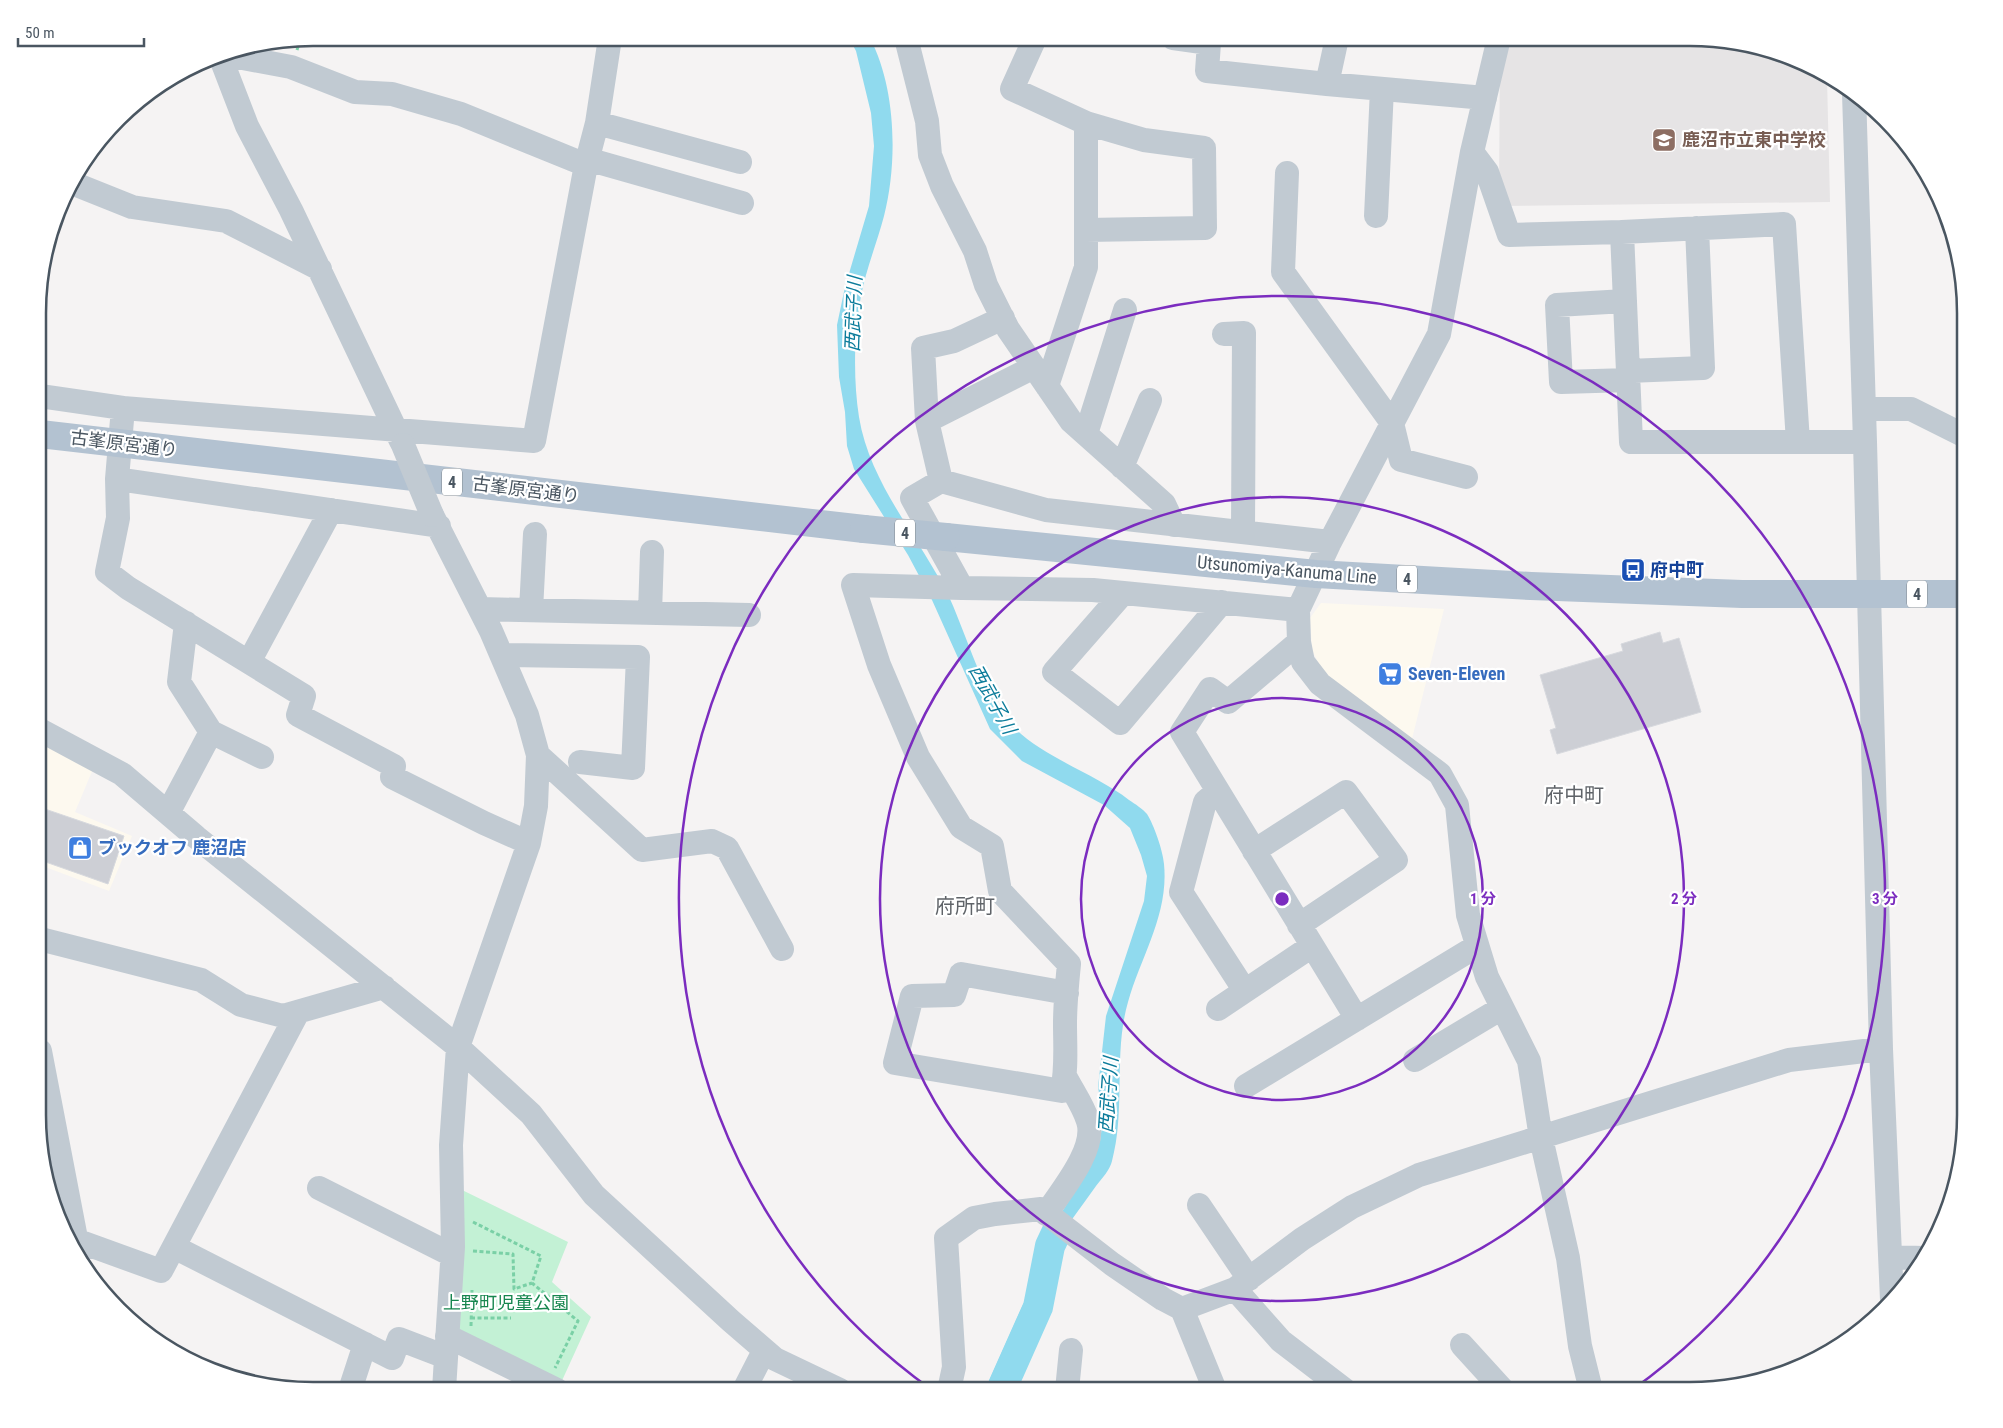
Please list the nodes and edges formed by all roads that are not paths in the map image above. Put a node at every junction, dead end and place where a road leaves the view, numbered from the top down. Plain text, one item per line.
1 (609, 46) edge
2 (908, 46) edge
3 (1029, 46) edge
4 (1208, 46) edge
5 (1335, 46) edge
6 (1497, 46) edge
7 (237, 57) edge
8 (222, 62) edge
9 (1327, 84) junction
10 (1382, 89) junction
11 (1485, 98) junction
12 (1854, 103) edge
13 (597, 123) junction
14 (1086, 123) junction
15 (1472, 152) junction
16 (587, 162) junction
17 (740, 162) dead end
18 (1287, 173) dead end
19 (79, 186) edge
20 (742, 202) dead end
21 (1376, 216) dead end
22 (1698, 228) junction
23 (1086, 230) junction
24 (1622, 232) junction
25 (320, 269) junction
26 (1625, 301) junction
27 (1125, 310) dead end
28 (1003, 318) junction
29 (1224, 334) dead end
30 (1628, 375) junction
31 (1041, 376) junction
32 (46, 397) edge
33 (1150, 400) dead end
34 (123, 408) junction
35 (1864, 409) junction
36 (927, 421) junction
37 (1392, 423) junction
38 (1957, 432) edge
39 (1086, 434) junction
40 (46, 435) edge
41 (399, 437) junction
42 (1798, 442) junction
43 (1865, 442) junction
44 (120, 444) junction
45 (1122, 467) junction
46 (1466, 477) dead end
47 (117, 479) junction
48 (941, 481) junction
49 (331, 510) junction
50 (436, 521) junction
51 (1174, 525) junction
52 (1243, 532) junction
53 (535, 534) dead end
54 (946, 537) joint
55 (1330, 542) junction
56 (652, 552) dead end
57 (1316, 574) junction
58 (962, 588) junction
59 (1123, 593) junction
60 (1869, 594) junction
61 (1957, 594) edge
62 (1222, 602) junction
63 (480, 609) junction
64 (531, 610) junction
65 (1298, 610) junction
66 (650, 613) junction
67 (749, 615) dead end
68 (186, 623) junction
69 (1299, 642) junction
70 (502, 655) junction
71 (250, 662) junction
72 (211, 732) junction
73 (46, 733) edge
74 (538, 755) junction
75 (262, 757) dead end
76 (580, 762) dead end
77 (1218, 791) junction
78 (168, 813) junction
79 (530, 843) junction
80 (1254, 851) junction
81 (1299, 925) junction
82 (46, 941) edge
83 (1312, 946) junction
84 (1477, 946) junction
85 (782, 949) dead end
86 (384, 987) junction
87 (1245, 991) junction
88 (1067, 993) junction
89 (1502, 1008) junction
90 (1218, 1009) dead end
91 (298, 1012) junction
92 (1357, 1019) junction
93 (458, 1047) junction
94 (1881, 1049) junction
95 (1414, 1060) dead end
96 (1065, 1076) junction
97 (46, 1084) edge
98 (1246, 1086) dead end
99 (1541, 1138) junction
100 (319, 1188) dead end
101 (1199, 1205) dead end
102 (1046, 1214) junction
103 (72, 1228) edge
104 (174, 1247) junction
105 (82, 1248) edge
106 (466, 1256) junction
107 (1891, 1257) junction
108 (1915, 1258) edge
109 (1242, 1284) junction
110 (1892, 1289) edge
111 (1182, 1309) junction
112 (365, 1344) junction
113 (1462, 1345) dead end
114 (447, 1346) junction
115 (1071, 1350) dead end
116 (764, 1351) junction
117 (555, 1380) edge
118 (353, 1382) edge
119 (445, 1382) edge
120 (748, 1382) edge
121 (823, 1382) edge
122 (951, 1382) edge
123 (1068, 1382) edge
124 (1212, 1382) edge
125 (1335, 1382) edge
126 (1496, 1382) edge
127 (1589, 1382) edge

1 - 13 street
2 - 28 street
3 - 14 street
4 - 9 street
5 - 9 street
6 - 11 street
7 - 16 street
8 - 25 street
9 - 10 street
10 - 11 street
10 - 21 street
11 - 15 street
12 - 35 street
13 - 16 street
13 - 17 street
14 - 23 street
14 - 23 street
15 - 24 street
15 - 37 street
16 - 20 street
16 - 41 street
18 - 37 street
19 - 25 street
22 - 24 street
22 - 30 street
22 - 42 street
23 - 31 street
24 - 26 street
25 - 41 street
26 - 30 street
26 - 30 street
27 - 39 street
28 - 31 street
28 - 36 street
29 - 52 street
30 - 42 street
31 - 36 street
31 - 39 street
32 - 34 street
33 - 45 street
34 - 41 street
34 - 44 street
35 - 38 street
35 - 43 street
36 - 48 street
37 - 46 street
37 - 55 street
39 - 45 street
40 - 44 main road, 古峯原宮通り / 4
41 - 50 street, bridge
42 - 43 street
43 - 60 street
44 - 47 street
44 - 54 main road, 古峯原宮通り / 4, bridge
45 - 51 street
47 - 49 street
47 - 68 street
48 - 51 street
48 - 58 street
49 - 50 street
49 - 71 street
50 - 63 street
51 - 52 street
52 - 55 street
53 - 64 street
54 - 57 main road, Utsunomiya-Kanuma Line / 4
55 - 57 street
56 - 66 street
57 - 60 main road, Utsunomiya-Kanuma Line / 4
57 - 65 street
58 - 59 street
58 - 88 street
59 - 62 street
59 - 62 street
60 - 61 main road, 4
60 - 94 street
62 - 65 street
63 - 64 street
63 - 70 street
64 - 66 street
65 - 69 street
66 - 67 street
68 - 71 street
68 - 72 street
69 - 77 street
69 - 84 street
70 - 74 street
70 - 76 street
71 - 79 street
72 - 75 street
72 - 78 street
73 - 78 street
74 - 79 street
74 - 85 street
77 - 80 street
77 - 87 street
78 - 86 street
79 - 93 street
80 - 81 street
80 - 81 street
81 - 83 street
82 - 91 street
83 - 87 street
83 - 92 street
84 - 89 street
84 - 92 street
86 - 91 street
86 - 93 street
87 - 90 street
88 - 96 street
88 - 96 street
89 - 95 street
89 - 99 street
91 - 104 street
92 - 98 street
93 - 106 street
93 - 116 street
94 - 99 street
94 - 107 street
96 - 102 street
97 - 103 street
99 - 109 street
99 - 127 street
100 - 106 street
101 - 109 street
102 - 111 street
102 - 122 street
104 - 105 street
104 - 112 street
106 - 114 street
107 - 108 street
107 - 110 street
109 - 111 street
109 - 125 street
111 - 124 street
112 - 114 street
112 - 118 street
113 - 126 street
114 - 117 street
114 - 119 street
115 - 123 street
116 - 120 street
116 - 121 street

